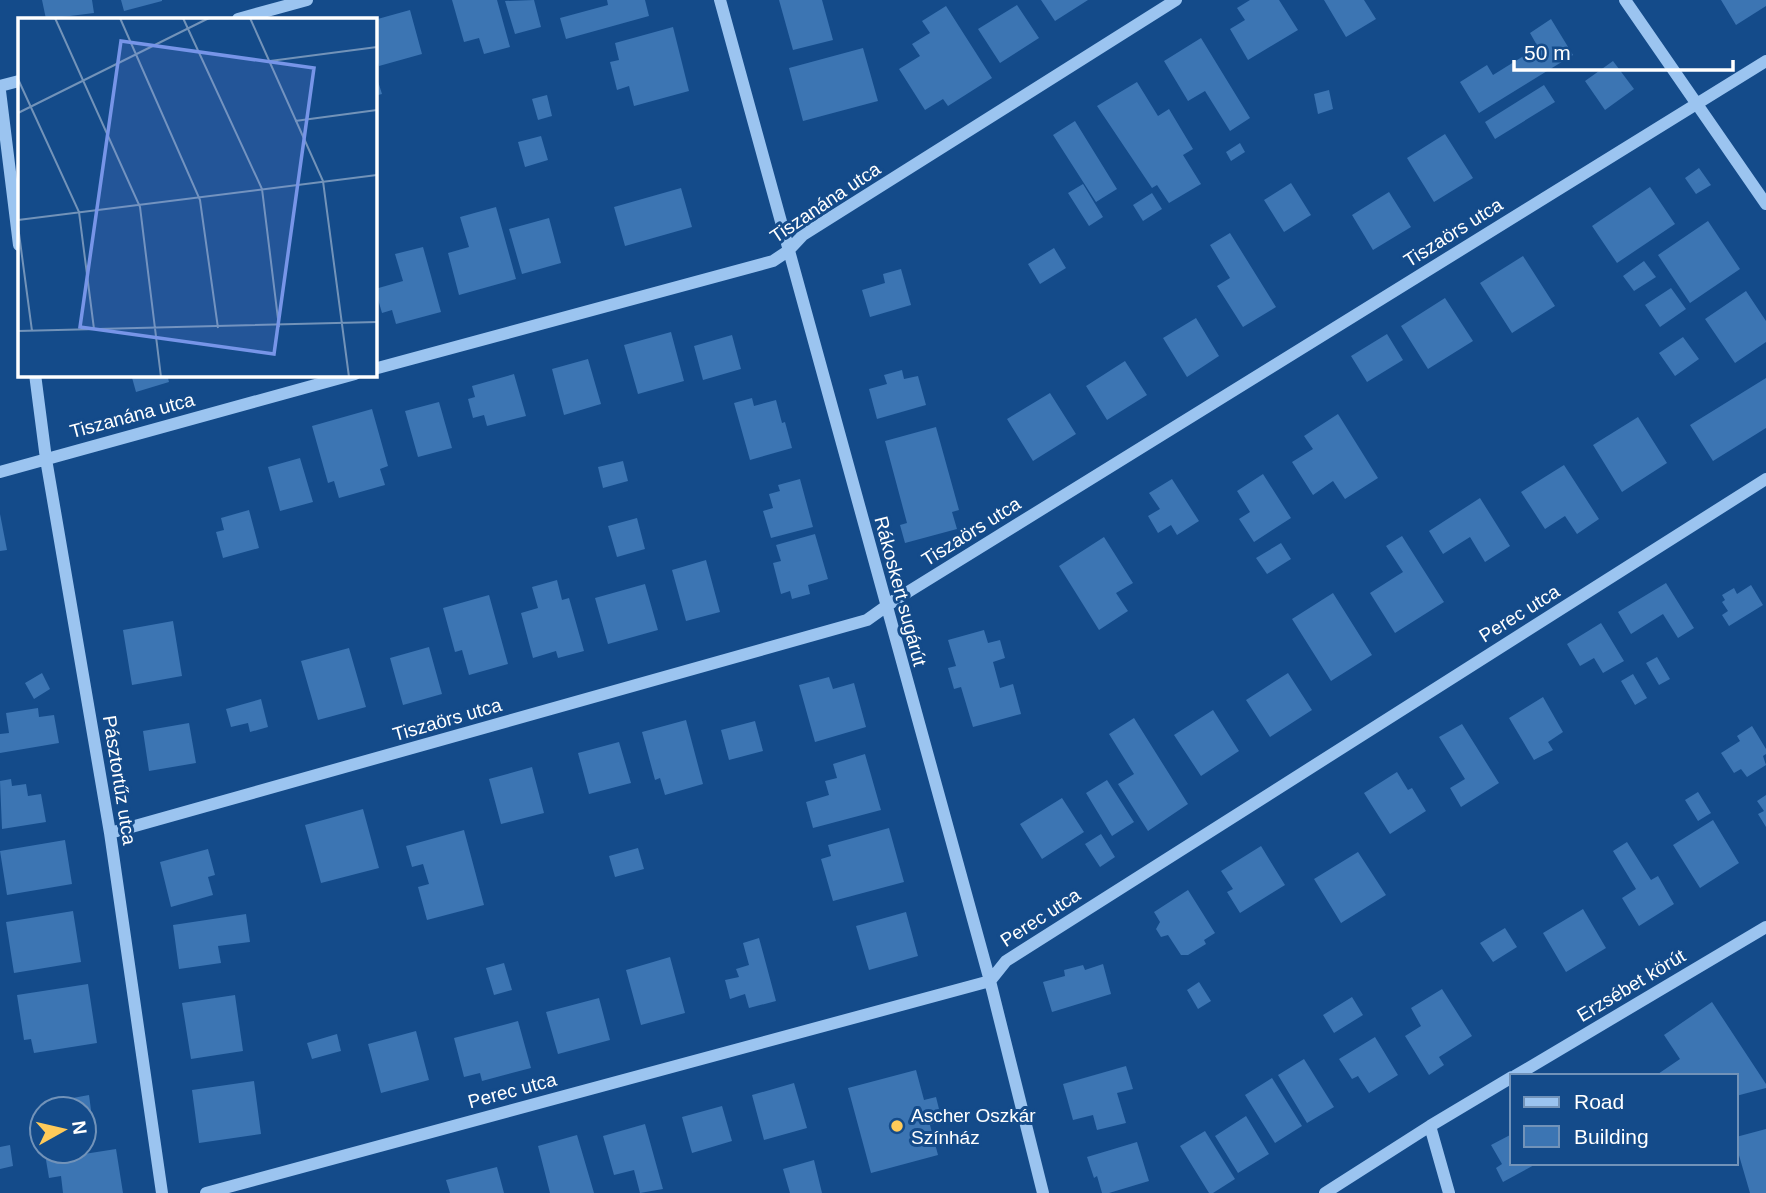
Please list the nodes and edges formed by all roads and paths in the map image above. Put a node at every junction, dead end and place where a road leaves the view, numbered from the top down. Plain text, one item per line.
1 (307, 0) edge
2 (720, 0) edge
3 (1176, 0) edge
4 (1625, 0) edge
5 (242, 18) edge
6 (1766, 61) edge
7 (18, 80) edge
8 (0, 88) edge
9 (1698, 103) junction
10 (1766, 204) edge
11 (18, 237) edge
12 (788, 251) junction
13 (376, 368) edge
14 (35, 376) edge
15 (348, 376) edge
16 (46, 459) junction
17 (0, 472) edge
18 (1766, 479) edge
19 (886, 608) junction
20 (110, 833) junction
21 (1766, 928) edge
22 (990, 981) junction
23 (1518, 1074) edge
24 (1510, 1079) edge
25 (1430, 1126) junction
26 (162, 1193) edge
27 (206, 1193) edge
28 (1043, 1193) edge
29 (1325, 1193) edge
30 (1449, 1193) edge

1 - 5 street
2 - 12 street, Rákoskert sugárút
3 - 12 street, Tiszanána utca
4 - 9 street
6 - 9 street, Tiszaörs utca
7 - 8 street
8 - 11 street
9 - 10 street
9 - 19 street, Tiszaörs utca
12 - 13 street, Tiszanána utca
12 - 19 street, Rákoskert sugárút
14 - 16 street, Pásztortűz utca
15 - 16 street, Tiszanána utca
16 - 17 street, Tiszanána utca
16 - 20 street, Pásztortűz utca
18 - 22 street, Perec utca
19 - 20 street, Tiszaörs utca
19 - 22 street, Rákoskert sugárút
20 - 26 street, Pásztortűz utca
21 - 23 street, Erzsébet körút
22 - 27 street, Perec utca
22 - 28 street, Rákoskert sugárút
24 - 25 street, Erzsébet körút
25 - 29 street, Erzsébet körút
25 - 30 street

